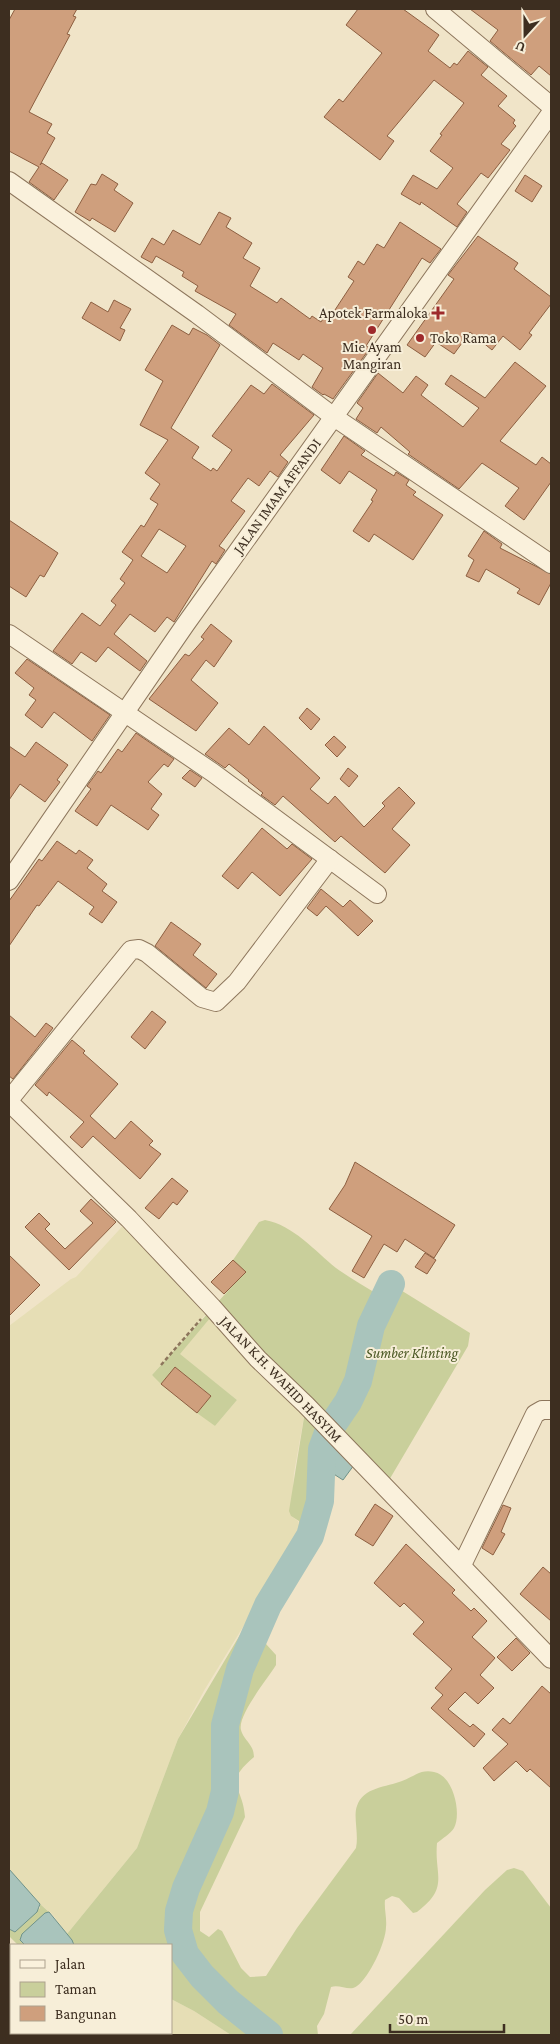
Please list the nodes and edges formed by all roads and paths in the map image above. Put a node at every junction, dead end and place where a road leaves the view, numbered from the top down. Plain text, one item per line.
1 (434, 9) edge
2 (550, 116) edge
3 (9, 181) edge
4 (334, 417) junction
5 (551, 564) edge
6 (9, 634) edge
7 (124, 711) junction
8 (330, 859) junction
9 (9, 882) edge
10 (377, 894) dead end
11 (9, 1101) edge
12 (212, 1307) junction
13 (161, 1365) dead end
14 (551, 1410) edge
15 (462, 1566) junction
16 (551, 1659) edge

1 - 2 street
2 - 4 street, JALAN IMAM AFFANDI
3 - 4 street
4 - 5 street
4 - 7 street, JALAN IMAM AFFANDI
6 - 7 street
7 - 8 street
7 - 9 street, JALAN IMAM AFFANDI
8 - 10 street
8 - 11 street
11 - 12 street, JALAN K.H. WAHID HASYIM
12 - 13 path
12 - 15 street, JALAN K.H. WAHID HASYIM
14 - 15 street
15 - 16 street, JALAN K.H. WAHID HASYIM

